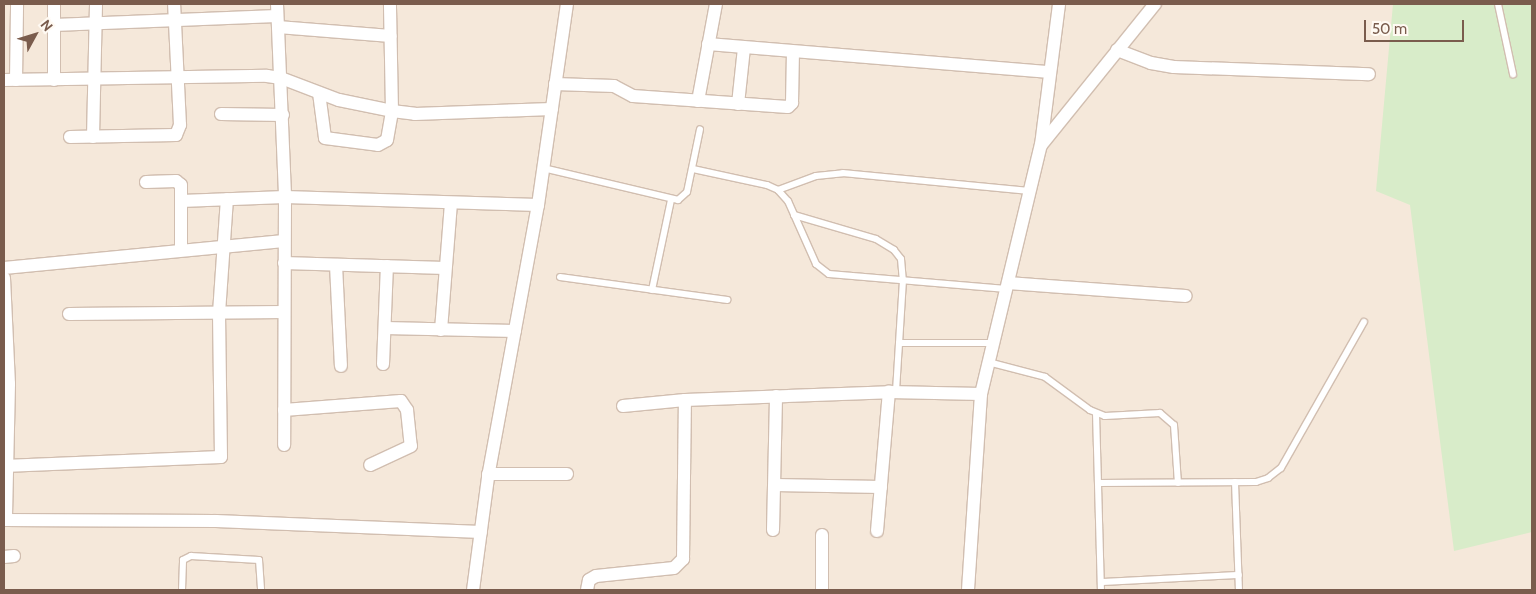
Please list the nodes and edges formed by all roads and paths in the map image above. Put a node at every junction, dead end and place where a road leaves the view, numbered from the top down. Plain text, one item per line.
1 (17, 4) edge
2 (54, 4) edge
3 (96, 4) edge
4 (174, 4) edge
5 (390, 4) edge
6 (567, 4) edge
7 (716, 4) edge
8 (1058, 4) edge
9 (1155, 4) edge
10 (1498, 4) edge
11 (277, 15) edge
12 (175, 20) junction
13 (96, 23) junction
14 (54, 25) junction
15 (390, 36) junction
16 (708, 44) junction
17 (744, 48) junction
18 (1117, 50) junction
19 (794, 53) junction
20 (1050, 72) junction
21 (1369, 74) dead end
22 (1513, 74) dead end
23 (178, 76) junction
24 (281, 78) junction
25 (94, 79) junction
26 (10, 80) edge
27 (54, 80) junction
28 (555, 84) junction
29 (319, 92) junction
30 (698, 101) junction
31 (738, 104) junction
32 (552, 109) junction
33 (392, 112) junction
34 (221, 114) dead end
35 (283, 115) junction
36 (700, 129) dead end
37 (70, 137) dead end
38 (93, 137) junction
39 (1041, 145) junction
40 (543, 168) junction
41 (693, 169) junction
42 (146, 182) dead end
43 (778, 190) junction
44 (1030, 191) junction
45 (285, 197) junction
46 (227, 199) junction
47 (181, 200) junction
48 (671, 200) junction
49 (450, 203) junction
50 (538, 206) junction
51 (794, 215) junction
52 (284, 241) junction
53 (223, 246) junction
54 (181, 250) junction
55 (284, 263) junction
56 (336, 265) junction
57 (387, 266) junction
58 (4, 268) edge
59 (446, 268) junction
60 (560, 276) dead end
61 (4, 278) edge
62 (903, 280) junction
63 (1007, 286) junction
64 (652, 290) junction
65 (1186, 296) dead end
66 (727, 300) dead end
67 (284, 312) junction
68 (219, 313) junction
69 (69, 314) dead end
70 (1364, 322) dead end
71 (385, 328) junction
72 (441, 330) junction
73 (515, 331) junction
74 (899, 343) junction
75 (993, 343) junction
76 (988, 362) junction
77 (383, 364) dead end
78 (341, 366) dead end
79 (892, 392) junction
80 (981, 394) junction
81 (776, 396) junction
82 (685, 400) junction
83 (623, 406) dead end
84 (284, 410) junction
85 (1096, 413) junction
86 (284, 444) dead end
87 (370, 465) dead end
88 (6, 466) edge
89 (488, 474) junction
90 (567, 474) dead end
91 (1178, 482) junction
92 (1235, 482) junction
93 (1098, 483) junction
94 (775, 485) junction
95 (881, 487) junction
96 (5, 520) edge
97 (773, 530) dead end
98 (877, 531) dead end
99 (480, 532) junction
100 (822, 535) dead end
101 (1238, 575) junction
102 (1101, 582) junction
103 (182, 590) edge
104 (261, 590) edge
105 (473, 590) edge
106 (587, 590) edge
107 (822, 590) edge
108 (968, 590) edge
109 (1101, 590) edge
110 (1239, 590) edge

1 - 26 street
2 - 14 street
3 - 13 street
4 - 12 street
5 - 15 street
6 - 28 street
7 - 16 street
8 - 20 street
9 - 18 street
10 - 22 lane
11 - 12 street
11 - 15 street
11 - 24 street
12 - 13 street
12 - 23 street
13 - 14 street
13 - 25 street
14 - 27 street
15 - 33 street
16 - 17 street
16 - 30 street
17 - 19 street
17 - 31 street
18 - 21 street
18 - 39 street
19 - 20 street
19 - 31 street
20 - 39 street
23 - 24 street
23 - 25 street
23 - 38 street
24 - 29 street
24 - 35 street
25 - 27 street
25 - 38 street
26 - 27 street
28 - 30 street
28 - 32 street
29 - 33 street
29 - 33 street
30 - 31 street
32 - 33 street
32 - 40 street
34 - 35 street
35 - 45 street
36 - 41 lane
37 - 38 street
39 - 44 street
40 - 48 lane
40 - 50 street
41 - 43 lane
41 - 48 lane
42 - 47 street
43 - 44 lane
43 - 51 lane
44 - 63 street
45 - 46 street
45 - 49 street
45 - 52 street
46 - 47 street
46 - 53 street
47 - 54 street
48 - 64 lane
49 - 50 street
49 - 59 street
50 - 73 street
51 - 62 lane
51 - 62 lane
52 - 53 street
52 - 55 street
53 - 54 street
53 - 68 street
54 - 58 street
55 - 56 street
55 - 67 street
56 - 57 street
56 - 78 street
57 - 59 street
57 - 71 street
59 - 72 street
60 - 64 lane
61 - 88 street
62 - 63 lane
62 - 74 lane
63 - 65 street
63 - 75 street
64 - 66 lane
67 - 68 street
67 - 84 street
68 - 69 street
68 - 88 street
70 - 92 lane
71 - 72 street
71 - 77 street
72 - 73 street
73 - 89 street
74 - 75 lane
74 - 79 lane
75 - 76 street
76 - 80 street
76 - 85 lane
79 - 80 street
79 - 81 street
79 - 95 street
80 - 108 street
81 - 82 street
81 - 94 street
82 - 83 street
82 - 106 street
84 - 86 street
84 - 87 street
85 - 91 lane
85 - 93 lane
88 - 96 street
89 - 90 street
89 - 99 street
91 - 92 lane
91 - 93 lane
92 - 101 lane
93 - 102 lane
94 - 95 street
94 - 97 street
95 - 98 street
96 - 99 street
99 - 105 street
100 - 107 street
101 - 102 lane
101 - 110 lane
102 - 109 lane
103 - 104 lane

